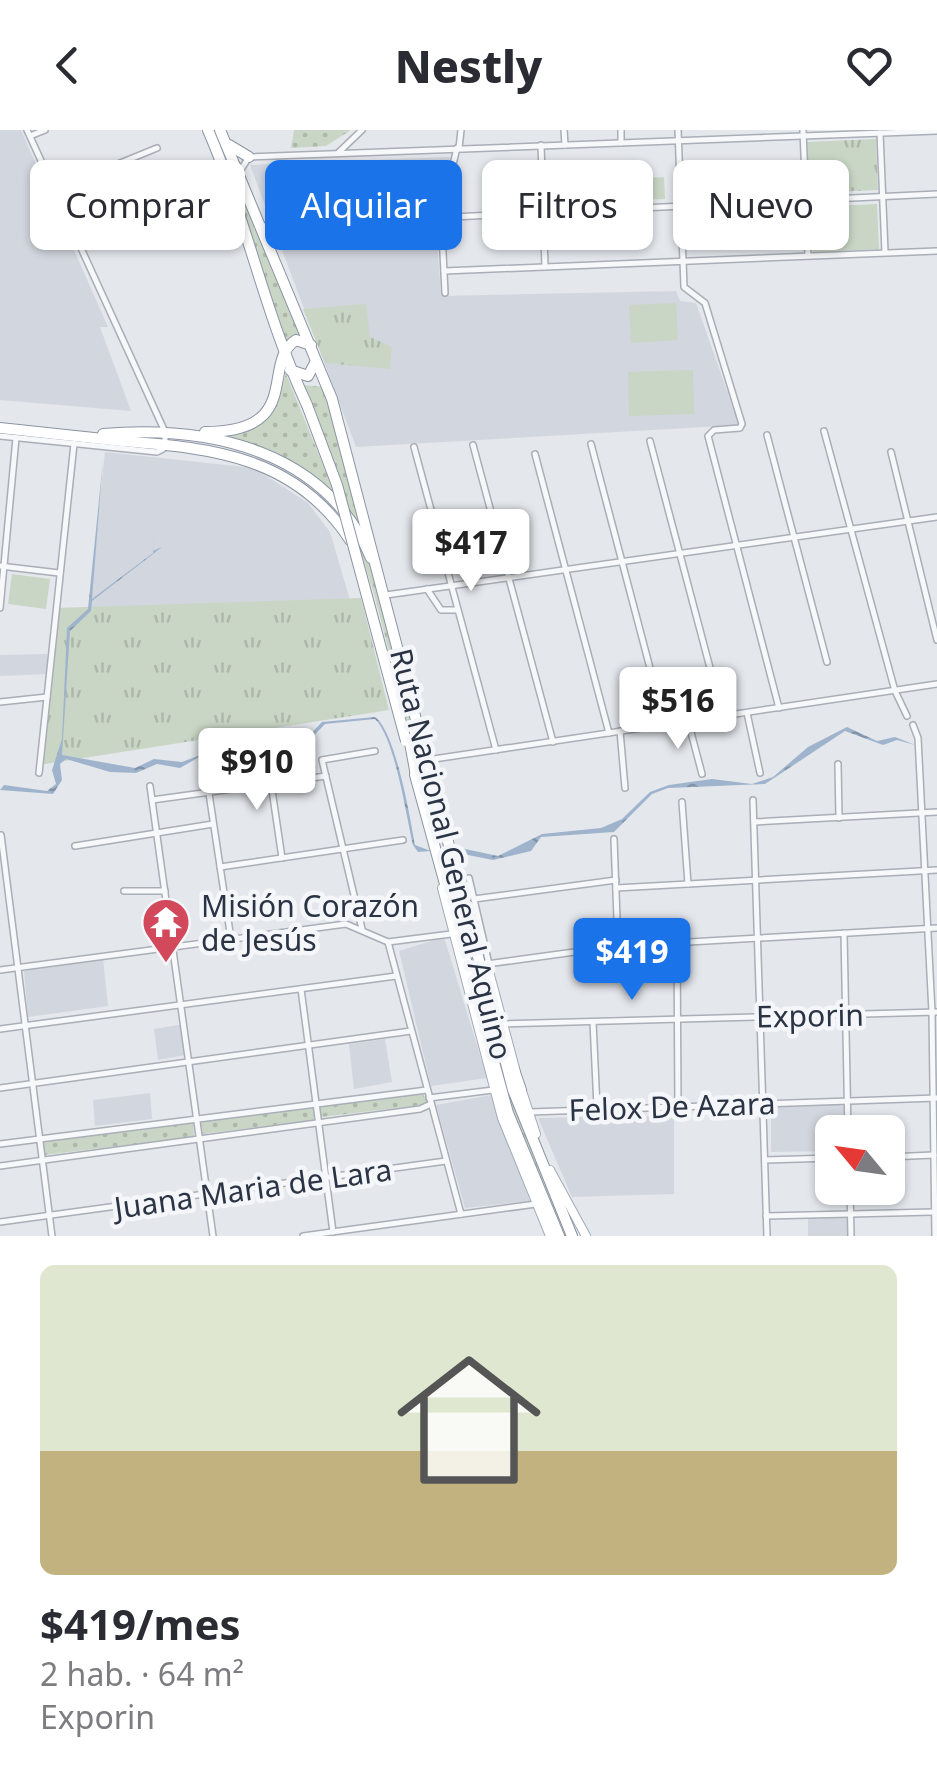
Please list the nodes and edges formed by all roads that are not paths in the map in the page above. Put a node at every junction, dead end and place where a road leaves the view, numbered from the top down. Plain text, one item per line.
1 (44, 130) edge
2 (208, 130) edge
3 (362, 130) edge
4 (463, 130) edge
5 (564, 130) edge
6 (620, 130) edge
7 (678, 130) edge
8 (735, 130) edge
9 (220, 131) edge
10 (937, 131) edge
11 (879, 132) edge
12 (28, 133) edge
13 (804, 133) edge
14 (736, 138) junction
15 (678, 140) junction
16 (621, 142) junction
17 (565, 144) junction
18 (459, 146) junction
19 (540, 146) junction
20 (156, 148) dead end
21 (336, 154) junction
22 (247, 157) junction
23 (40, 160) edge
24 (127, 160) edge
25 (223, 160) edge
26 (231, 160) edge
27 (242, 160) edge
28 (244, 160) edge
29 (456, 160) edge
30 (541, 160) edge
31 (679, 160) edge
32 (805, 160) edge
33 (937, 194) edge
34 (882, 196) junction
35 (849, 197) edge
36 (245, 203) edge
37 (245, 216) edge
38 (258, 226) junction
39 (265, 226) edge
40 (81, 250) edge
41 (443, 250) edge
42 (544, 250) edge
43 (683, 250) edge
44 (808, 250) edge
45 (937, 250) edge
46 (885, 252) junction
47 (808, 255) junction
48 (683, 261) junction
49 (544, 266) junction
50 (444, 270) junction
51 (444, 293) dead end
52 (312, 346) junction
53 (284, 358) junction
54 (317, 358) junction
55 (294, 372) junction
56 (326, 381) junction
57 (0, 428) edge
58 (824, 431) dead end
59 (766, 435) dead end
60 (0, 436) edge
61 (193, 436) junction
62 (16, 438) junction
63 (165, 439) junction
64 (77, 440) junction
65 (650, 441) dead end
66 (592, 444) dead end
67 (473, 445) dead end
68 (414, 446) dead end
69 (891, 452) dead end
70 (535, 454) dead end
71 (937, 517) edge
72 (906, 521) junction
73 (850, 528) junction
74 (793, 536) junction
75 (736, 544) junction
76 (679, 553) junction
77 (622, 561) junction
78 (2, 566) edge
79 (566, 570) junction
80 (59, 573) junction
81 (509, 578) junction
82 (450, 586) junction
83 (427, 590) junction
84 (385, 593) junction
85 (0, 608) edge
86 (457, 610) junction
87 (937, 640) edge
88 (827, 662) dead end
89 (937, 684) edge
90 (895, 692) junction
91 (48, 697) junction
92 (0, 702) edge
93 (779, 708) junction
94 (747, 713) junction
95 (907, 716) dead end
96 (723, 717) junction
97 (688, 721) junction
98 (665, 725) junction
99 (913, 725) dead end
100 (620, 732) junction
101 (609, 733) junction
102 (552, 742) junction
103 (496, 750) junction
104 (375, 751) dead end
105 (427, 760) junction
106 (268, 763) dead end
107 (838, 764) dead end
108 (205, 767) dead end
109 (39, 772) dead end
110 (702, 774) dead end
111 (760, 774) dead end
112 (326, 776) junction
113 (417, 780) junction
114 (270, 784) junction
115 (150, 786) dead end
116 (625, 788) dead end
117 (208, 792) junction
118 (152, 800) junction
119 (753, 800) dead end
120 (682, 802) dead end
121 (937, 812) edge
122 (922, 813) junction
123 (839, 818) junction
124 (754, 822) junction
125 (213, 824) junction
126 (2, 835) edge
127 (159, 835) junction
128 (614, 839) dead end
129 (403, 840) dead end
130 (75, 846) dead end
131 (344, 849) junction
132 (282, 858) junction
133 (220, 866) junction
134 (937, 870) edge
135 (925, 871) junction
136 (469, 878) dead end
137 (757, 880) junction
138 (616, 884) junction
139 (688, 884) junction
140 (124, 891) dead end
141 (462, 891) junction
142 (165, 892) junction
143 (474, 899) junction
144 (4, 910) edge
145 (928, 928) junction
146 (937, 928) edge
147 (362, 929) junction
148 (453, 929) junction
149 (844, 933) junction
150 (759, 938) junction
151 (231, 939) junction
152 (388, 942) junction
153 (676, 942) junction
154 (618, 946) junction
155 (173, 947) junction
156 (488, 964) junction
157 (16, 968) junction
158 (0, 970) edge
159 (396, 976) junction
160 (300, 989) junction
161 (181, 1005) junction
162 (934, 1012) edge
163 (846, 1014) junction
164 (492, 1015) junction
165 (762, 1016) junction
166 (678, 1018) junction
167 (594, 1022) junction
168 (503, 1024) junction
169 (24, 1026) junction
170 (0, 1029) edge
171 (411, 1031) junction
172 (308, 1046) junction
173 (189, 1062) junction
174 (32, 1083) junction
175 (0, 1088) edge
176 (427, 1090) junction
177 (493, 1090) junction
178 (521, 1090) junction
179 (935, 1098) edge
180 (848, 1100) junction
181 (316, 1101) junction
182 (430, 1101) junction
183 (764, 1102) junction
184 (678, 1106) junction
185 (597, 1107) junction
186 (528, 1112) junction
187 (848, 1115) edge
188 (196, 1117) junction
189 (318, 1122) junction
190 (39, 1138) junction
191 (199, 1139) junction
192 (0, 1144) edge
193 (935, 1155) edge
194 (905, 1156) edge
195 (530, 1157) junction
196 (815, 1159) edge
197 (42, 1160) junction
198 (765, 1160) junction
199 (446, 1161) junction
200 (0, 1166) edge
201 (326, 1177) junction
202 (207, 1194) junction
203 (536, 1204) junction
204 (850, 1205) edge
205 (936, 1212) edge
206 (461, 1214) junction
207 (850, 1214) junction
208 (50, 1216) junction
209 (766, 1216) junction
210 (0, 1222) edge
211 (334, 1232) junction
212 (52, 1236) edge
213 (213, 1236) edge
214 (303, 1236) edge
215 (550, 1236) edge
216 (559, 1236) edge
217 (572, 1236) edge
218 (586, 1236) edge
219 (766, 1236) edge
220 (851, 1236) edge
221 (935, 1236) edge

1 - 12 street
2 - 25 highway, Ruta Nacional General Aquino
3 - 21 street
4 - 18 street
5 - 17 street
6 - 16 street
7 - 15 street
8 - 14 street
9 - 22 highway
9 - 26 highway
10 - 11 street
11 - 13 street
11 - 34 street
12 - 23 street
13 - 14 street
13 - 32 street
14 - 15 street
15 - 16 street
15 - 31 street
16 - 17 street
17 - 19 street
18 - 19 street
18 - 21 street
18 - 29 street
19 - 30 street
20 - 24 street
21 - 22 street
22 - 27 highway
22 - 28 street
33 - 34 street
34 - 35 street
34 - 46 street
36 - 38 highway, Ruta Nacional General Aquino
37 - 53 highway, Ruta Nacional General Aquino
38 - 39 street
38 - 52 highway, Ruta Nacional General Aquino
40 - 63 street
41 - 50 street
42 - 49 street
43 - 48 street
44 - 47 street
45 - 46 street
46 - 47 street
47 - 48 street
48 - 49 street
48 - 75 street
49 - 50 street
50 - 51 street
52 - 53 highway
52 - 54 highway, Ruta Nacional General Aquino
53 - 55 highway, Ruta Nacional General Aquino
53 - 61 highway
54 - 55 highway
54 - 56 highway, Ruta Nacional General Aquino
55 - 56 highway
55 - 113 highway, Ruta Nacional General Aquino, bridge
56 - 84 highway, Ruta Nacional General Aquino
57 - 64 highway
58 - 73 street
59 - 74 street
60 - 62 street
61 - 63 highway
61 - 84 highway
62 - 64 street
62 - 78 street
63 - 64 highway
63 - 113 highway
64 - 80 street
65 - 76 street
66 - 77 street
67 - 81 street
68 - 82 street
69 - 72 street
70 - 79 street
71 - 72 street
72 - 73 street
72 - 87 street
73 - 74 street
73 - 90 street
74 - 75 street
74 - 88 street
75 - 76 street
75 - 93 street
76 - 77 street
76 - 96 street
77 - 79 street
77 - 98 street
78 - 80 street
78 - 85 street
79 - 81 street
79 - 101 street
80 - 91 street
81 - 82 street
81 - 102 street
82 - 83 street
82 - 86 street
83 - 84 street
83 - 86 street
84 - 105 highway, Ruta Nacional General Aquino
86 - 103 street
89 - 90 street
90 - 93 street
90 - 95 street
91 - 92 street
91 - 109 street
93 - 94 street
94 - 96 street
94 - 111 street
96 - 97 street
97 - 98 street
97 - 110 street
98 - 100 street
99 - 122 street
100 - 101 street
100 - 116 street
101 - 102 street
102 - 103 street
103 - 105 street
104 - 112 street
105 - 141 highway, Ruta Nacional General Aquino
106 - 114 street
107 - 123 street
108 - 117 street
112 - 114 street
112 - 131 street
113 - 148 highway, Ruta Nacional General Aquino
114 - 117 street
114 - 132 street
115 - 118 street
117 - 118 street
117 - 125 street
118 - 127 street
119 - 124 street
120 - 139 street
121 - 122 street
122 - 123 street
122 - 135 street
123 - 124 street
124 - 137 street
125 - 127 street
125 - 133 street
126 - 144 street
127 - 130 street
127 - 142 street
128 - 138 street
129 - 131 street
131 - 132 street
131 - 147 street
132 - 133 street
133 - 151 street
134 - 135 street
135 - 137 street
135 - 145 street
136 - 143 street
137 - 139 street
137 - 150 street
138 - 139 street
138 - 143 street
138 - 154 street
140 - 142 street
141 - 156 highway
141 - 164 highway, Ruta Nacional General Aquino
142 - 155 street
143 - 156 street
144 - 157 street
145 - 146 street
145 - 149 street
145 - 162 street
147 - 151 street
147 - 152 street
148 - 152 street
148 - 177 main road
148 - 195 highway, Ruta Nacional General Aquino
149 - 150 street
149 - 163 street
150 - 153 street
150 - 165 street
151 - 155 street
152 - 159 street
153 - 154 street
153 - 166 street
154 - 156 street
155 - 157 street
155 - 161 street
156 - 168 main road
157 - 158 street
157 - 169 street
159 - 160 street
159 - 171 street
160 - 161 street
160 - 172 street
161 - 169 street
161 - 173 street
162 - 163 street, Exporin
162 - 179 street
163 - 165 street, Exporin
163 - 180 street
164 - 178 highway
164 - 195 highway, Ruta Nacional General Aquino
165 - 166 street, Exporin
165 - 183 street
166 - 167 street, Exporin
166 - 184 street
167 - 168 street, Exporin
167 - 185 street
168 - 178 main road
169 - 170 street
169 - 174 street
171 - 172 street
171 - 176 street
172 - 173 street
172 - 181 street
173 - 174 street
173 - 188 street
174 - 175 street
174 - 190 street
176 - 181 street
176 - 182 street
177 - 182 street
177 - 203 main road
178 - 186 main road
179 - 180 street, Felox De Azara
179 - 193 street
180 - 183 street, Felox De Azara
180 - 187 street
181 - 188 street
181 - 189 street
182 - 189 street
182 - 199 street
183 - 184 street, Felox De Azara
183 - 198 street
184 - 185 street, Felox De Azara
185 - 186 street, Felox De Azara
186 - 218 main road
188 - 190 street
188 - 191 street
189 - 191 street
189 - 201 street
190 - 192 street
190 - 197 street
191 - 197 street
191 - 202 street
193 - 194 street
193 - 205 street
195 - 216 highway, Ruta Nacional General Aquino
195 - 217 highway, Ruta Nacional General Aquino
196 - 198 street
197 - 200 street
197 - 208 street
198 - 209 street
199 - 201 street, Juana Maria de Lara
199 - 206 street
201 - 202 street, Juana Maria de Lara
201 - 211 street
202 - 208 street, Juana Maria de Lara
202 - 213 street
203 - 206 street
203 - 215 main road
204 - 207 street
205 - 207 street
205 - 221 street
206 - 211 street
207 - 209 street
207 - 220 street
208 - 210 street, Juana Maria de Lara
208 - 212 street
209 - 219 street
211 - 214 street

